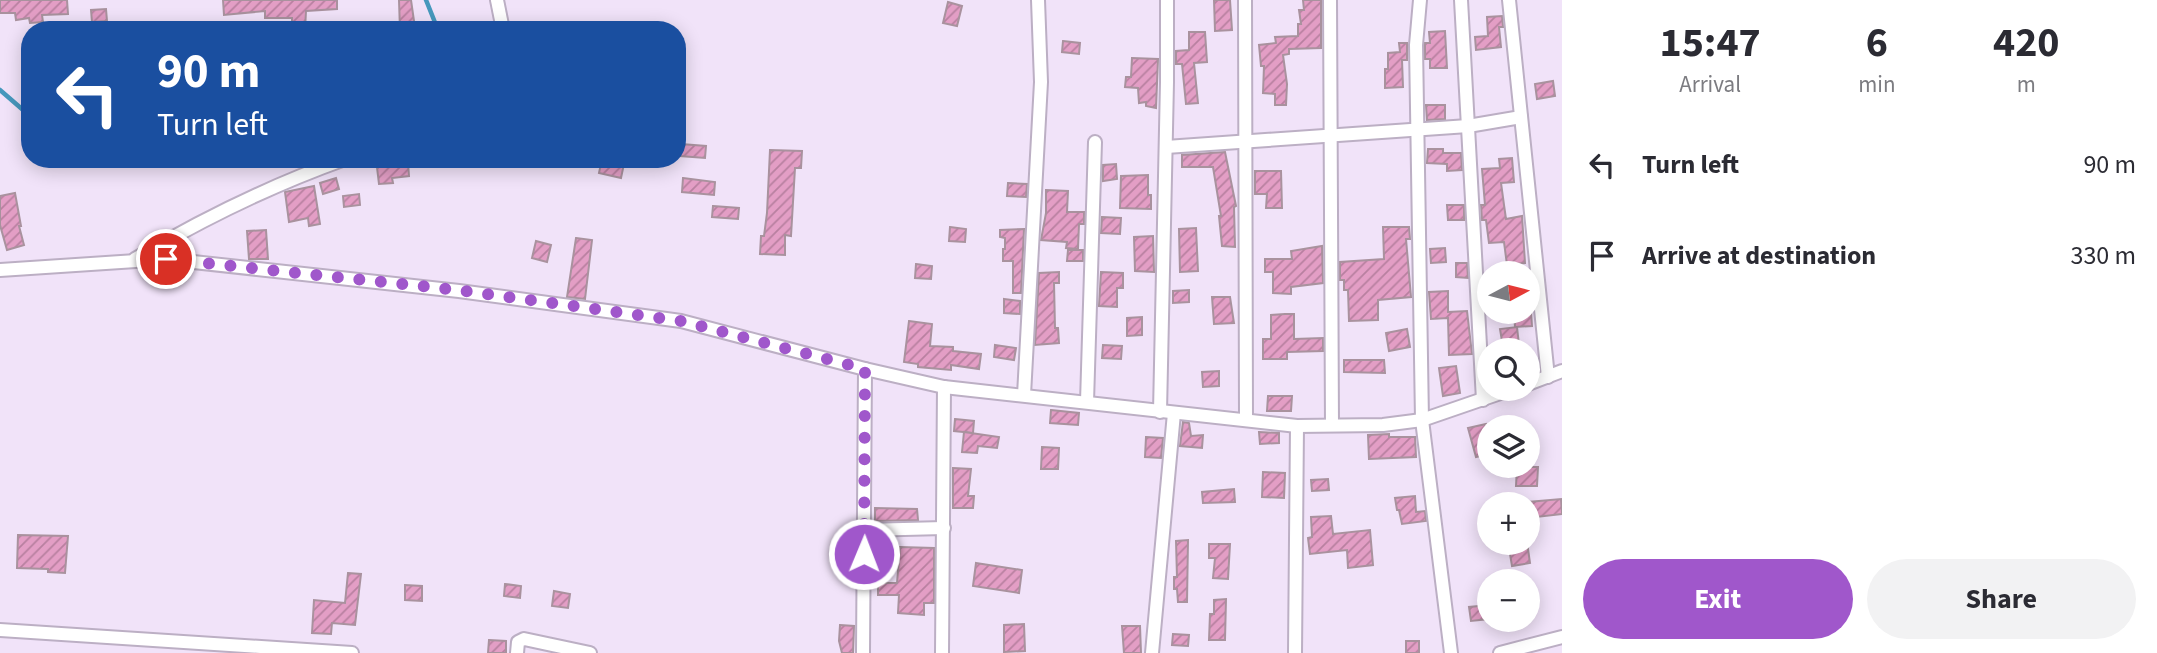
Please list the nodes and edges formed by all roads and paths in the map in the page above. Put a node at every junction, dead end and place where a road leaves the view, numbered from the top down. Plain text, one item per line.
1 (497, 0) edge
2 (1038, 0) edge
3 (1167, 0) edge
4 (1245, 0) edge
5 (1330, 0) edge
6 (1420, 0) edge
7 (1461, 0) edge
8 (1509, 0) edge
9 (501, 21) edge
10 (1521, 117) junction
11 (1468, 126) junction
12 (1418, 129) junction
13 (1331, 134) junction
14 (1245, 141) junction
15 (1095, 142) dead end
16 (1166, 147) junction
17 (323, 168) edge
18 (131, 261) junction
19 (0, 270) edge
20 (1480, 338) edge
21 (865, 369) junction
22 (1562, 371) edge
23 (1548, 377) junction
24 (1540, 380) edge
25 (944, 387) junction
26 (1024, 395) junction
27 (1480, 401) edge
28 (1087, 402) junction
29 (1167, 413) junction
30 (1246, 420) junction
31 (1422, 421) junction
32 (1332, 425) junction
33 (1297, 426) junction
34 (944, 528) junction
35 (864, 530) junction
36 (0, 630) edge
37 (1562, 637) edge
38 (222, 648) edge
39 (352, 653) edge
40 (517, 653) edge
41 (590, 653) edge
42 (863, 653) edge
43 (942, 653) edge
44 (1152, 653) edge
45 (1295, 653) edge
46 (1451, 653) edge
47 (1500, 653) edge

1 - 9 street
2 - 26 street
3 - 16 street
4 - 14 street
5 - 13 street
6 - 12 street
7 - 11 street
8 - 10 street
10 - 11 street
10 - 23 street
11 - 12 street
11 - 20 street
12 - 13 street
12 - 31 street
13 - 14 street
13 - 32 street
14 - 16 street
14 - 30 street
15 - 28 street
16 - 29 street
17 - 18 street
18 - 19 street
18 - 21 street
21 - 25 street
21 - 35 street
22 - 23 street
23 - 24 street
25 - 26 street
25 - 34 street
26 - 28 street
27 - 31 street
28 - 29 street
29 - 30 street
29 - 44 street
30 - 33 street
31 - 32 street
31 - 46 street
32 - 33 street
33 - 45 street
34 - 35 street
34 - 43 street
35 - 42 street
36 - 38 street
37 - 47 street
38 - 39 street
40 - 41 street

